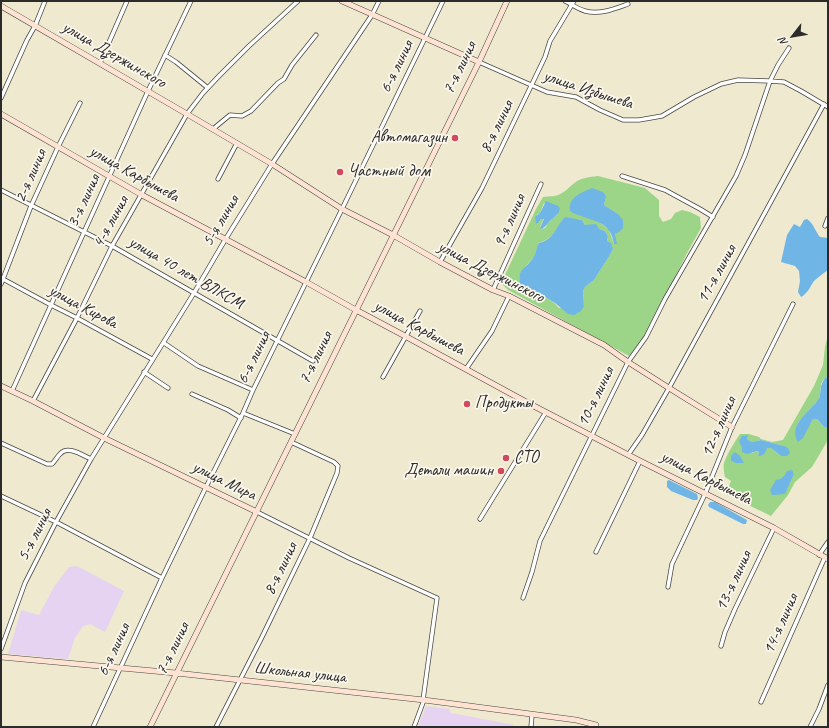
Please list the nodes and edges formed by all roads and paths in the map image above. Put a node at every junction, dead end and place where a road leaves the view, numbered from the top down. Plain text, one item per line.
1 (45, 1) edge
2 (127, 1) edge
3 (191, 1) edge
4 (298, 1) edge
5 (342, 1) edge
6 (379, 1) edge
7 (443, 1) edge
8 (507, 1) edge
9 (565, 1) edge
10 (573, 3) edge
11 (628, 4) dead end
12 (1, 6) edge
13 (372, 15) junction
14 (35, 26) junction
15 (316, 35) dead end
16 (425, 39) junction
17 (789, 48) dead end
18 (165, 55) junction
19 (479, 62) junction
20 (100, 64) junction
21 (770, 81) junction
22 (531, 85) junction
23 (208, 88) junction
24 (148, 91) junction
25 (1, 98) edge
26 (80, 103) dead end
27 (824, 104) junction
28 (828, 107) edge
29 (1, 114) edge
30 (187, 114) junction
31 (213, 129) junction
32 (237, 143) junction
33 (58, 147) junction
34 (272, 164) junction
35 (109, 176) junction
36 (622, 176) dead end
37 (218, 179) dead end
38 (541, 184) dead end
39 (1, 190) edge
40 (142, 195) junction
41 (31, 206) junction
42 (342, 209) junction
43 (713, 217) junction
44 (828, 218) edge
45 (825, 226) dead end
46 (83, 233) junction
47 (393, 235) junction
48 (225, 240) junction
49 (112, 246) junction
50 (440, 262) junction
51 (2, 278) edge
52 (306, 282) junction
53 (1, 284) edge
54 (493, 290) junction
55 (194, 293) junction
56 (509, 296) junction
57 (793, 304) dead end
58 (51, 305) junction
59 (356, 310) junction
60 (420, 311) dead end
61 (77, 318) junction
62 (406, 336) junction
63 (277, 340) junction
64 (164, 343) junction
65 (152, 359) junction
66 (313, 361) dead end
67 (628, 362) junction
68 (466, 369) junction
69 (144, 372) junction
70 (383, 377) dead end
71 (1, 386) edge
72 (168, 388) dead end
73 (669, 388) junction
74 (253, 390) junction
75 (12, 391) junction
76 (192, 394) dead end
77 (33, 401) junction
78 (546, 412) junction
79 (243, 413) junction
80 (241, 418) junction
81 (732, 427) junction
82 (295, 434) junction
83 (592, 436) junction
84 (104, 438) junction
85 (291, 442) junction
86 (1, 443) edge
87 (628, 455) junction
88 (91, 459) junction
89 (640, 461) junction
90 (206, 488) junction
91 (705, 494) junction
92 (1, 496) edge
93 (257, 512) junction
94 (480, 519) dead end
95 (56, 522) junction
96 (774, 528) junction
97 (310, 538) junction
98 (828, 542) edge
99 (596, 552) dead end
100 (824, 557) edge
101 (162, 578) junction
102 (668, 587) dead end
103 (523, 598) dead end
104 (721, 646) dead end
105 (1, 649) edge
106 (1, 657) edge
107 (120, 668) junction
108 (176, 674) junction
109 (239, 681) junction
110 (828, 685) edge
111 (423, 700) junction
112 (761, 702) dead end
113 (532, 715) junction
114 (597, 726) edge
115 (93, 727) edge
116 (150, 727) edge
117 (216, 727) edge
118 (414, 727) edge
119 (531, 727) edge
120 (810, 727) edge

1 - 14 street
2 - 20 street
3 - 18 street, 3-я линия
4 - 23 street, 4-я линия
5 - 13 street, улица Избышева
6 - 13 street, 5-я линия
7 - 16 street, 6-я линия
8 - 19 street, 7-я линия
9 - 10 street
10 - 11 street
10 - 22 street, 8-я линия
12 - 14 street, улица Дзержинского
13 - 16 street, улица Избышева
13 - 34 street, 5-я линия
14 - 20 street, улица Дзержинского
14 - 25 street
15 - 31 street
16 - 19 street, улица Избышева
16 - 42 street, 6-я линия
17 - 21 street, 10-я линия
18 - 23 street
18 - 24 street, 3-я линия
19 - 22 street, улица Избышева
19 - 47 street, 7-я линия
20 - 24 street, улица Дзержинского
21 - 22 street, улица Избышева
21 - 27 street, улица Избышева
21 - 43 street, 10-я линия
22 - 50 street, 8-я линия
23 - 30 street, 4-я линия
24 - 30 street, улица Дзержинского
24 - 35 street, 3-я линия
26 - 33 street, 2-я линия
27 - 28 street, улица Избышева
27 - 73 street, 11-я линия
29 - 33 street, улица Карбышева
30 - 31 street, улица Дзержинского
30 - 40 street, 4-я линия
31 - 32 street, улица Дзержинского
32 - 34 street, улица Дзержинского
32 - 37 street
33 - 35 street, улица Карбышева
33 - 41 street, 2-я линия
34 - 42 street, улица Дзержинского
34 - 48 street, 5-я линия
35 - 40 street, улица Карбышева
35 - 46 street, 3-я линия
36 - 43 street
38 - 54 street, 9-я линия
39 - 41 street, улица 40 лет ВЛКСМ
40 - 48 street, улица Карбышева
40 - 49 street, 4-я линия
41 - 46 street, улица 40 лет ВЛКСМ
41 - 51 street, 2-я линия
42 - 47 street, улица Дзержинского
42 - 52 street, 6-я линия
43 - 67 street, 10-я линия
44 - 45 street
46 - 49 street, улица 40 лет ВЛКСМ
46 - 58 street, 3-я линия
47 - 50 street, улица Дзержинского
47 - 59 street, 7-я линия
48 - 52 street, улица Карбышева
48 - 55 street, 5-я линия
49 - 55 street, улица 40 лет ВЛКСМ
49 - 61 street, 4-я линия
50 - 54 street, улица Дзержинского
51 - 53 street, 2-я линия
51 - 58 street, улица Кирова
52 - 59 street, улица Карбышева
52 - 63 street, 6-я линия
54 - 56 street, улица Дзержинского
55 - 63 street, улица 40 лет ВЛКСМ
55 - 64 street, 5-я линия
56 - 67 street, улица Дзержинского
56 - 68 street
57 - 81 street, 12-я линия
58 - 61 street, улица Кирова
58 - 75 street, 3-я линия
59 - 62 street, улица Карбышева
59 - 82 street, 7-я линия
60 - 62 street
61 - 65 street, улица Кирова
61 - 77 street, 4-я линия
62 - 68 street, улица Карбышева
62 - 70 street
63 - 66 street, улица 40 лет ВЛКСМ
63 - 74 street, 6-я линия
64 - 65 street, 5-я линия
64 - 74 street
65 - 69 street, 5-я линия
67 - 73 street, улица Дзержинского
67 - 83 street, 10-я линия
68 - 78 street, улица Карбышева
69 - 72 street
69 - 84 street, 5-я линия
71 - 75 street, улица Мира
73 - 81 street, улица Дзержинского
73 - 87 street, 11-я линия
74 - 79 street, 6-я линия
75 - 77 street, улица Мира
76 - 80 street
77 - 84 street, улица Мира
78 - 83 street, улица Карбышева
78 - 94 street
79 - 80 street, 6-я линия
79 - 82 street
80 - 90 street, 6-я линия
81 - 91 street, 12-я линия
82 - 85 street, 7-я линия
83 - 87 street, улица Карбышева
83 - 103 street, 10-я линия
84 - 88 street, 5-я линия
84 - 90 street, улица Мира
85 - 93 street, 7-я линия
85 - 97 street, 8-я линия
86 - 88 street
87 - 89 street, улица Карбышева
88 - 95 street, 5-я линия
89 - 91 street, улица Карбышева
89 - 99 street
90 - 93 street, улица Мира
90 - 101 street, 6-я линия
91 - 96 street, улица Карбышева
91 - 102 street, 12-я линия
92 - 95 street
93 - 97 street, улица Мира
93 - 108 street, 7-я линия
95 - 101 street
95 - 105 street, 5-я линия
96 - 100 street, улица Карбышева
96 - 104 street, 13-я линия
97 - 109 street, 8-я линия
97 - 111 street, улица Мира
98 - 100 street, 14-я линия
100 - 112 street, 14-я линия
101 - 107 street, 6-я линия
106 - 107 street, Школьная улица
107 - 108 street, Школьная улица
107 - 115 street, 6-я линия
108 - 109 street, Школьная улица
108 - 116 street, 7-я линия
109 - 111 street, Школьная улица
109 - 117 street, 8-я линия
110 - 120 street
111 - 113 street, Школьная улица
111 - 118 street
113 - 114 street, Школьная улица
113 - 119 street

